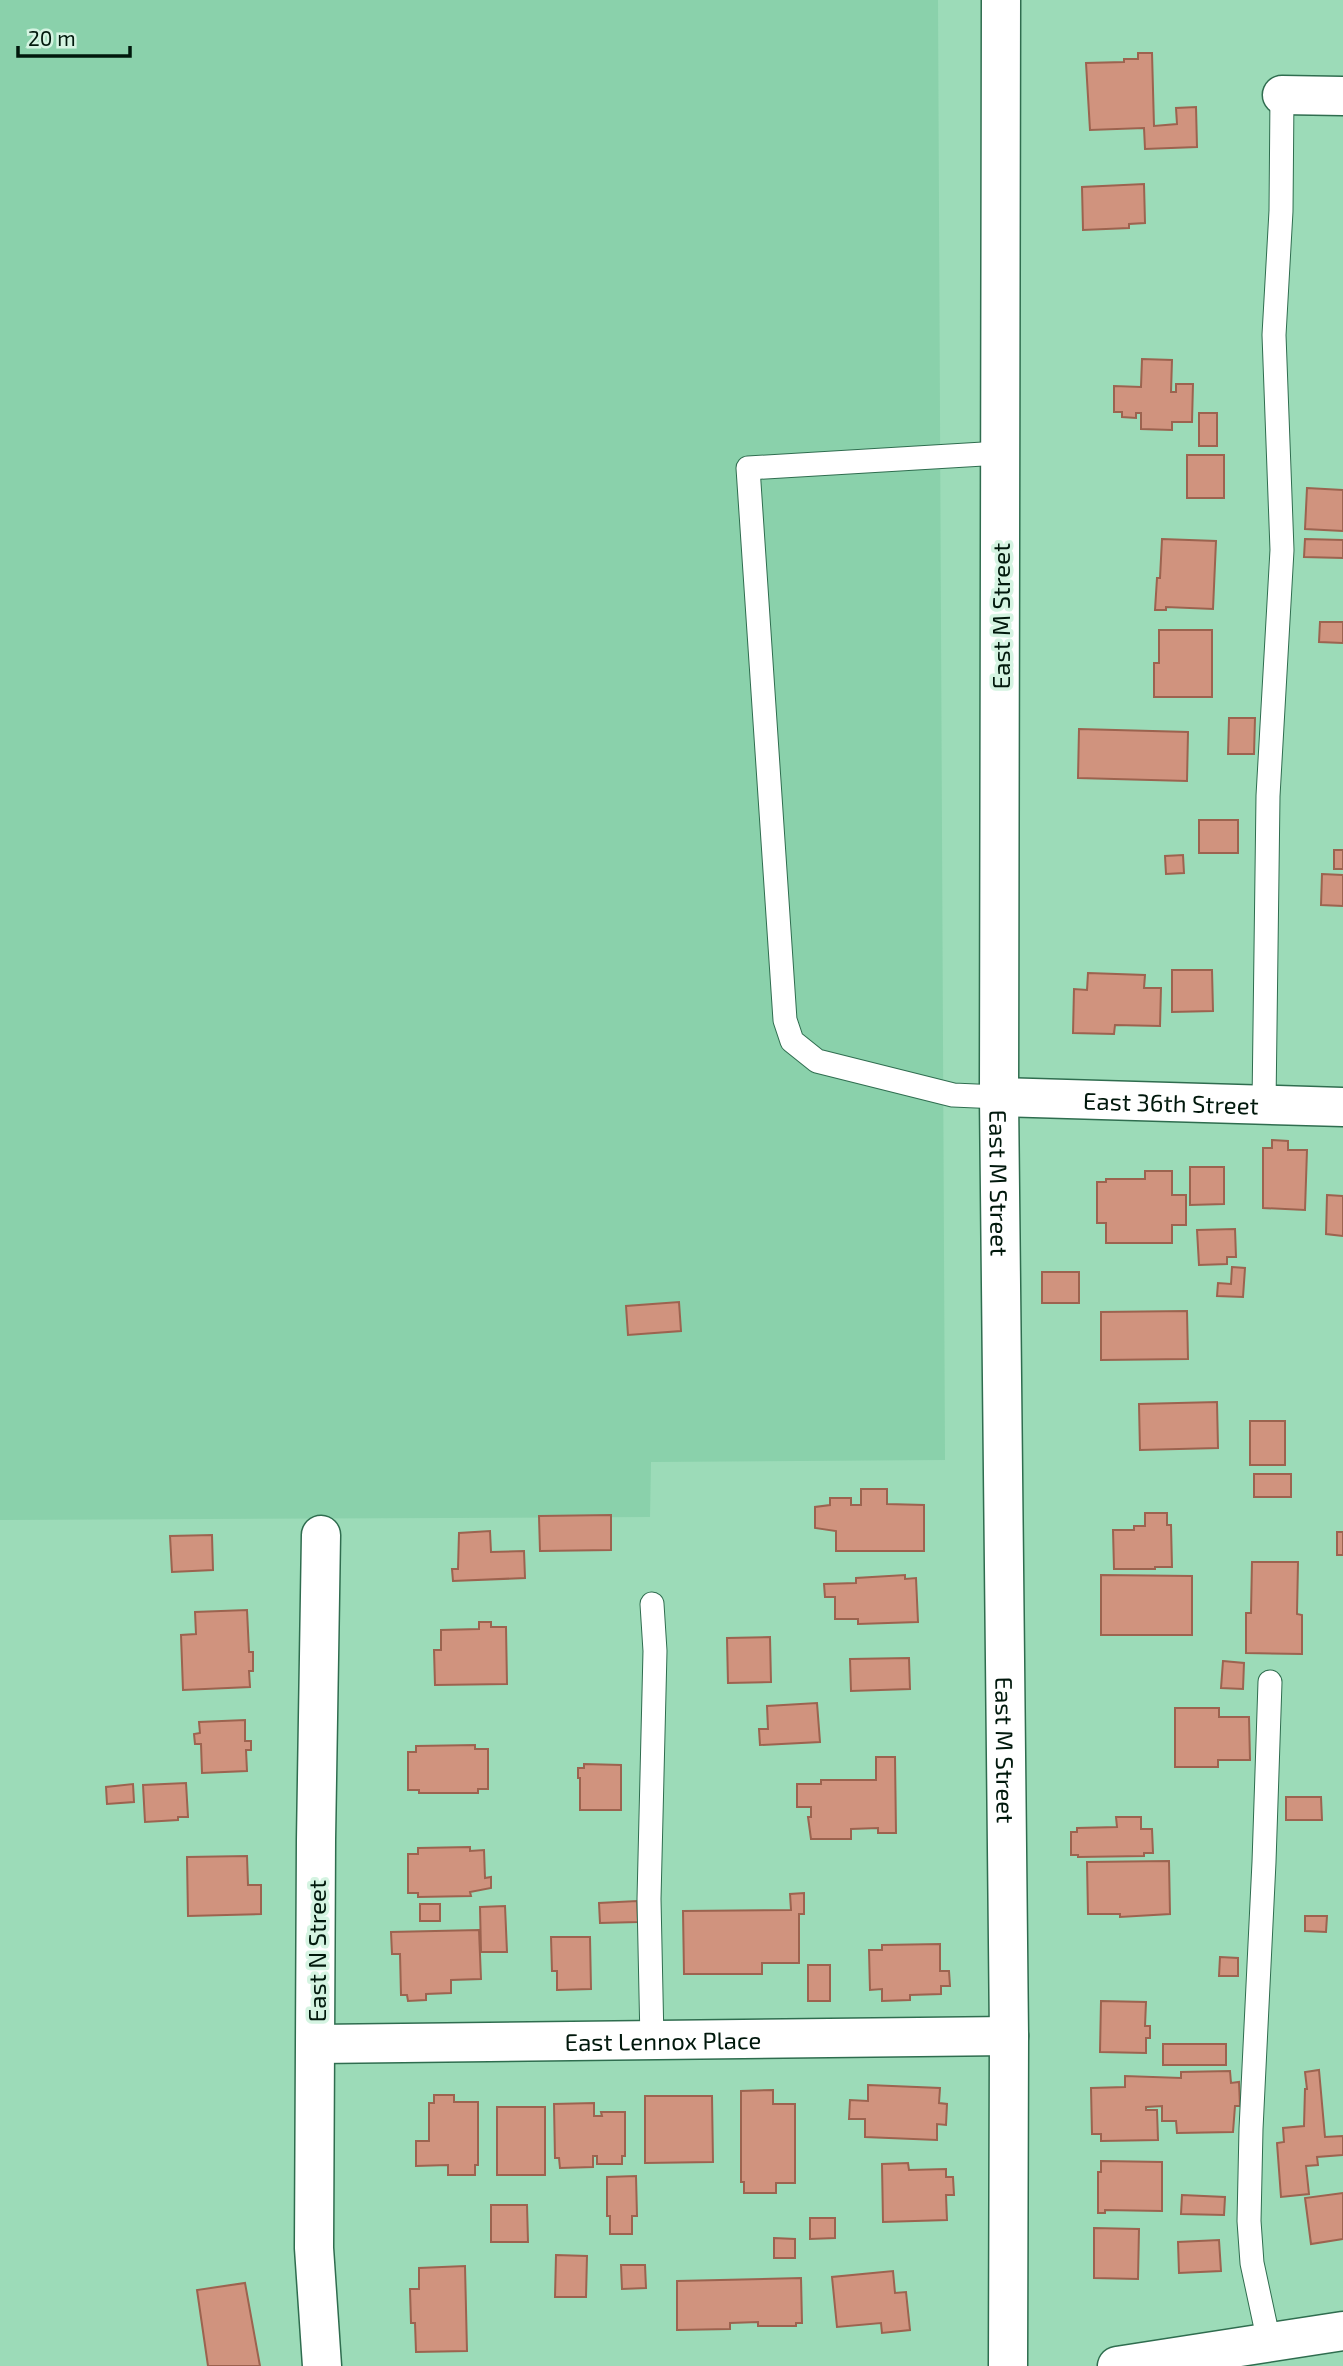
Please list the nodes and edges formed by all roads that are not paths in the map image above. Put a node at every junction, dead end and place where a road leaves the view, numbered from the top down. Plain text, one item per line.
1 (1001, 0) edge
2 (1282, 95) joint
3 (1343, 96) edge
4 (1000, 453) junction
5 (999, 1097) junction
6 (1264, 1104) junction
7 (1343, 1107) edge
8 (321, 1535) dead end
9 (652, 1604) dead end
10 (1270, 1682) dead end
11 (1010, 2036) junction
12 (652, 2041) junction
13 (317, 2044) junction
14 (1343, 2331) edge
15 (1269, 2342) junction
16 (322, 2366) edge
17 (1008, 2366) edge
18 (1117, 2366) edge

1 - 4 street, East M Street
2 - 3 street
2 - 6 lane
4 - 5 street, East M Street
4 - 5 lane
5 - 6 street, East 36th Street
5 - 11 street, East M Street
6 - 7 street, East 36th Street
8 - 13 street, East N Street
9 - 12 lane
10 - 15 lane
11 - 12 street, East Lennox Place
11 - 17 street, East M Street
12 - 13 street, East Lennox Place
13 - 16 street, East N Street
14 - 15 street
15 - 18 street

